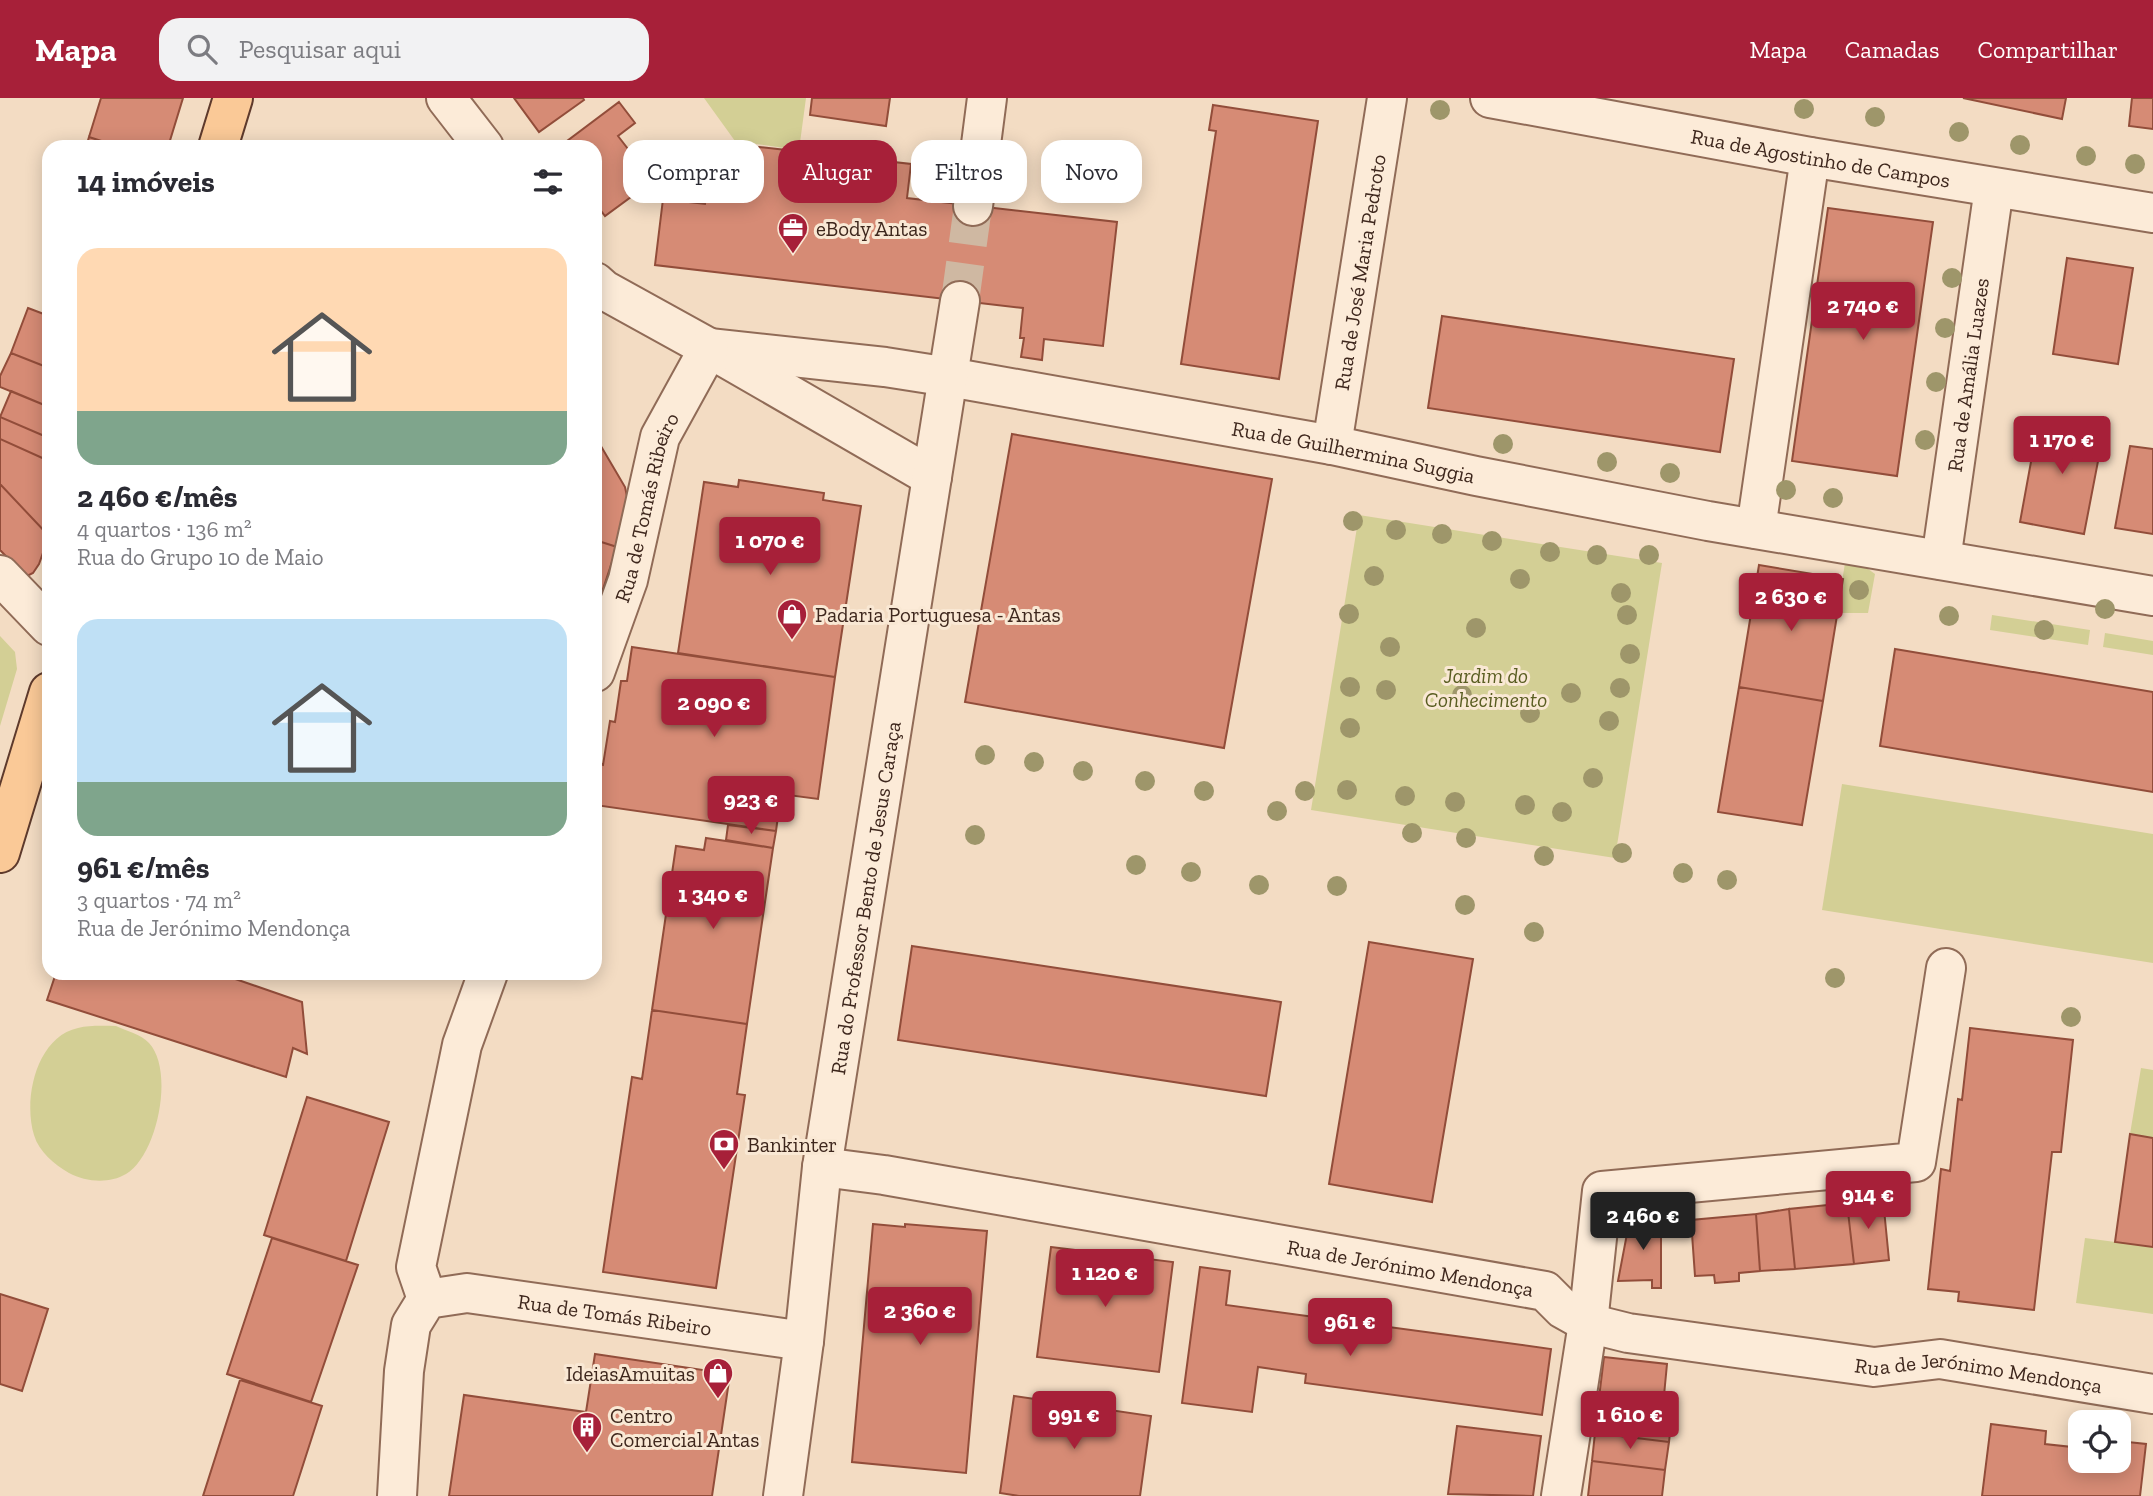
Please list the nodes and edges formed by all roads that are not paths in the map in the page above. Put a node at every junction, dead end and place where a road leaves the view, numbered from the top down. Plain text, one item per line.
1 (233, 98) edge
2 (446, 98) edge
3 (987, 98) edge
4 (1387, 98) edge
5 (1490, 98) edge
6 (220, 140) edge
7 (479, 140) edge
8 (1811, 157) junction
9 (1994, 188) junction
10 (973, 206) tunnel mouth
11 (2153, 213) edge
12 (602, 288) edge
13 (960, 301) tunnel mouth
14 (709, 348) junction
15 (949, 377) junction
16 (1332, 445) junction
17 (932, 477) junction
18 (1756, 529) junction
19 (1941, 560) junction
20 (0, 575) edge
21 (2153, 596) edge
22 (42, 619) edge
23 (602, 652) edge
24 (42, 715) edge
25 (0, 853) edge
26 (1946, 968) dead end
27 (485, 980) edge
28 (822, 1167) junction
29 (427, 1299) junction
30 (1587, 1323) junction
31 (804, 1341) junction
32 (2153, 1394) edge
33 (397, 1496) edge
34 (783, 1496) edge
35 (1561, 1496) edge

1 - 6 main road
2 - 7 street
3 - 10 street
4 - 16 street, Rua de José Maria Pedroto
5 - 8 street, Rua de Agostinho de Campos
8 - 9 street, Rua de Agostinho de Campos
8 - 18 street
9 - 11 street, Rua de Agostinho de Campos
9 - 19 street, Rua de Amália Luazes
12 - 14 street
13 - 15 street, Rua do Professor Bento de Jesus Caraça
14 - 15 street, Rua de Guilhermina Suggia
14 - 17 street
14 - 23 street, Rua de Tomás Ribeiro
15 - 16 street, Rua de Guilhermina Suggia
15 - 17 street, Rua do Professor Bento de Jesus Caraça
16 - 18 street, Rua de Guilhermina Suggia
17 - 28 street, Rua do Professor Bento de Jesus Caraça
18 - 19 street, Rua de Guilhermina Suggia
19 - 21 street, Rua de Guilhermina Suggia
20 - 22 street
24 - 25 main road
26 - 30 street
27 - 29 street
28 - 30 street, Rua de Jerónimo Mendonça
28 - 31 street, Rua do Professor Bento de Jesus Caraça
29 - 31 street, Rua de Tomás Ribeiro
29 - 33 street
30 - 32 street, Rua de Jerónimo Mendonça
30 - 35 street
31 - 34 street, Rua do Professor Bento de Jesus Caraça

